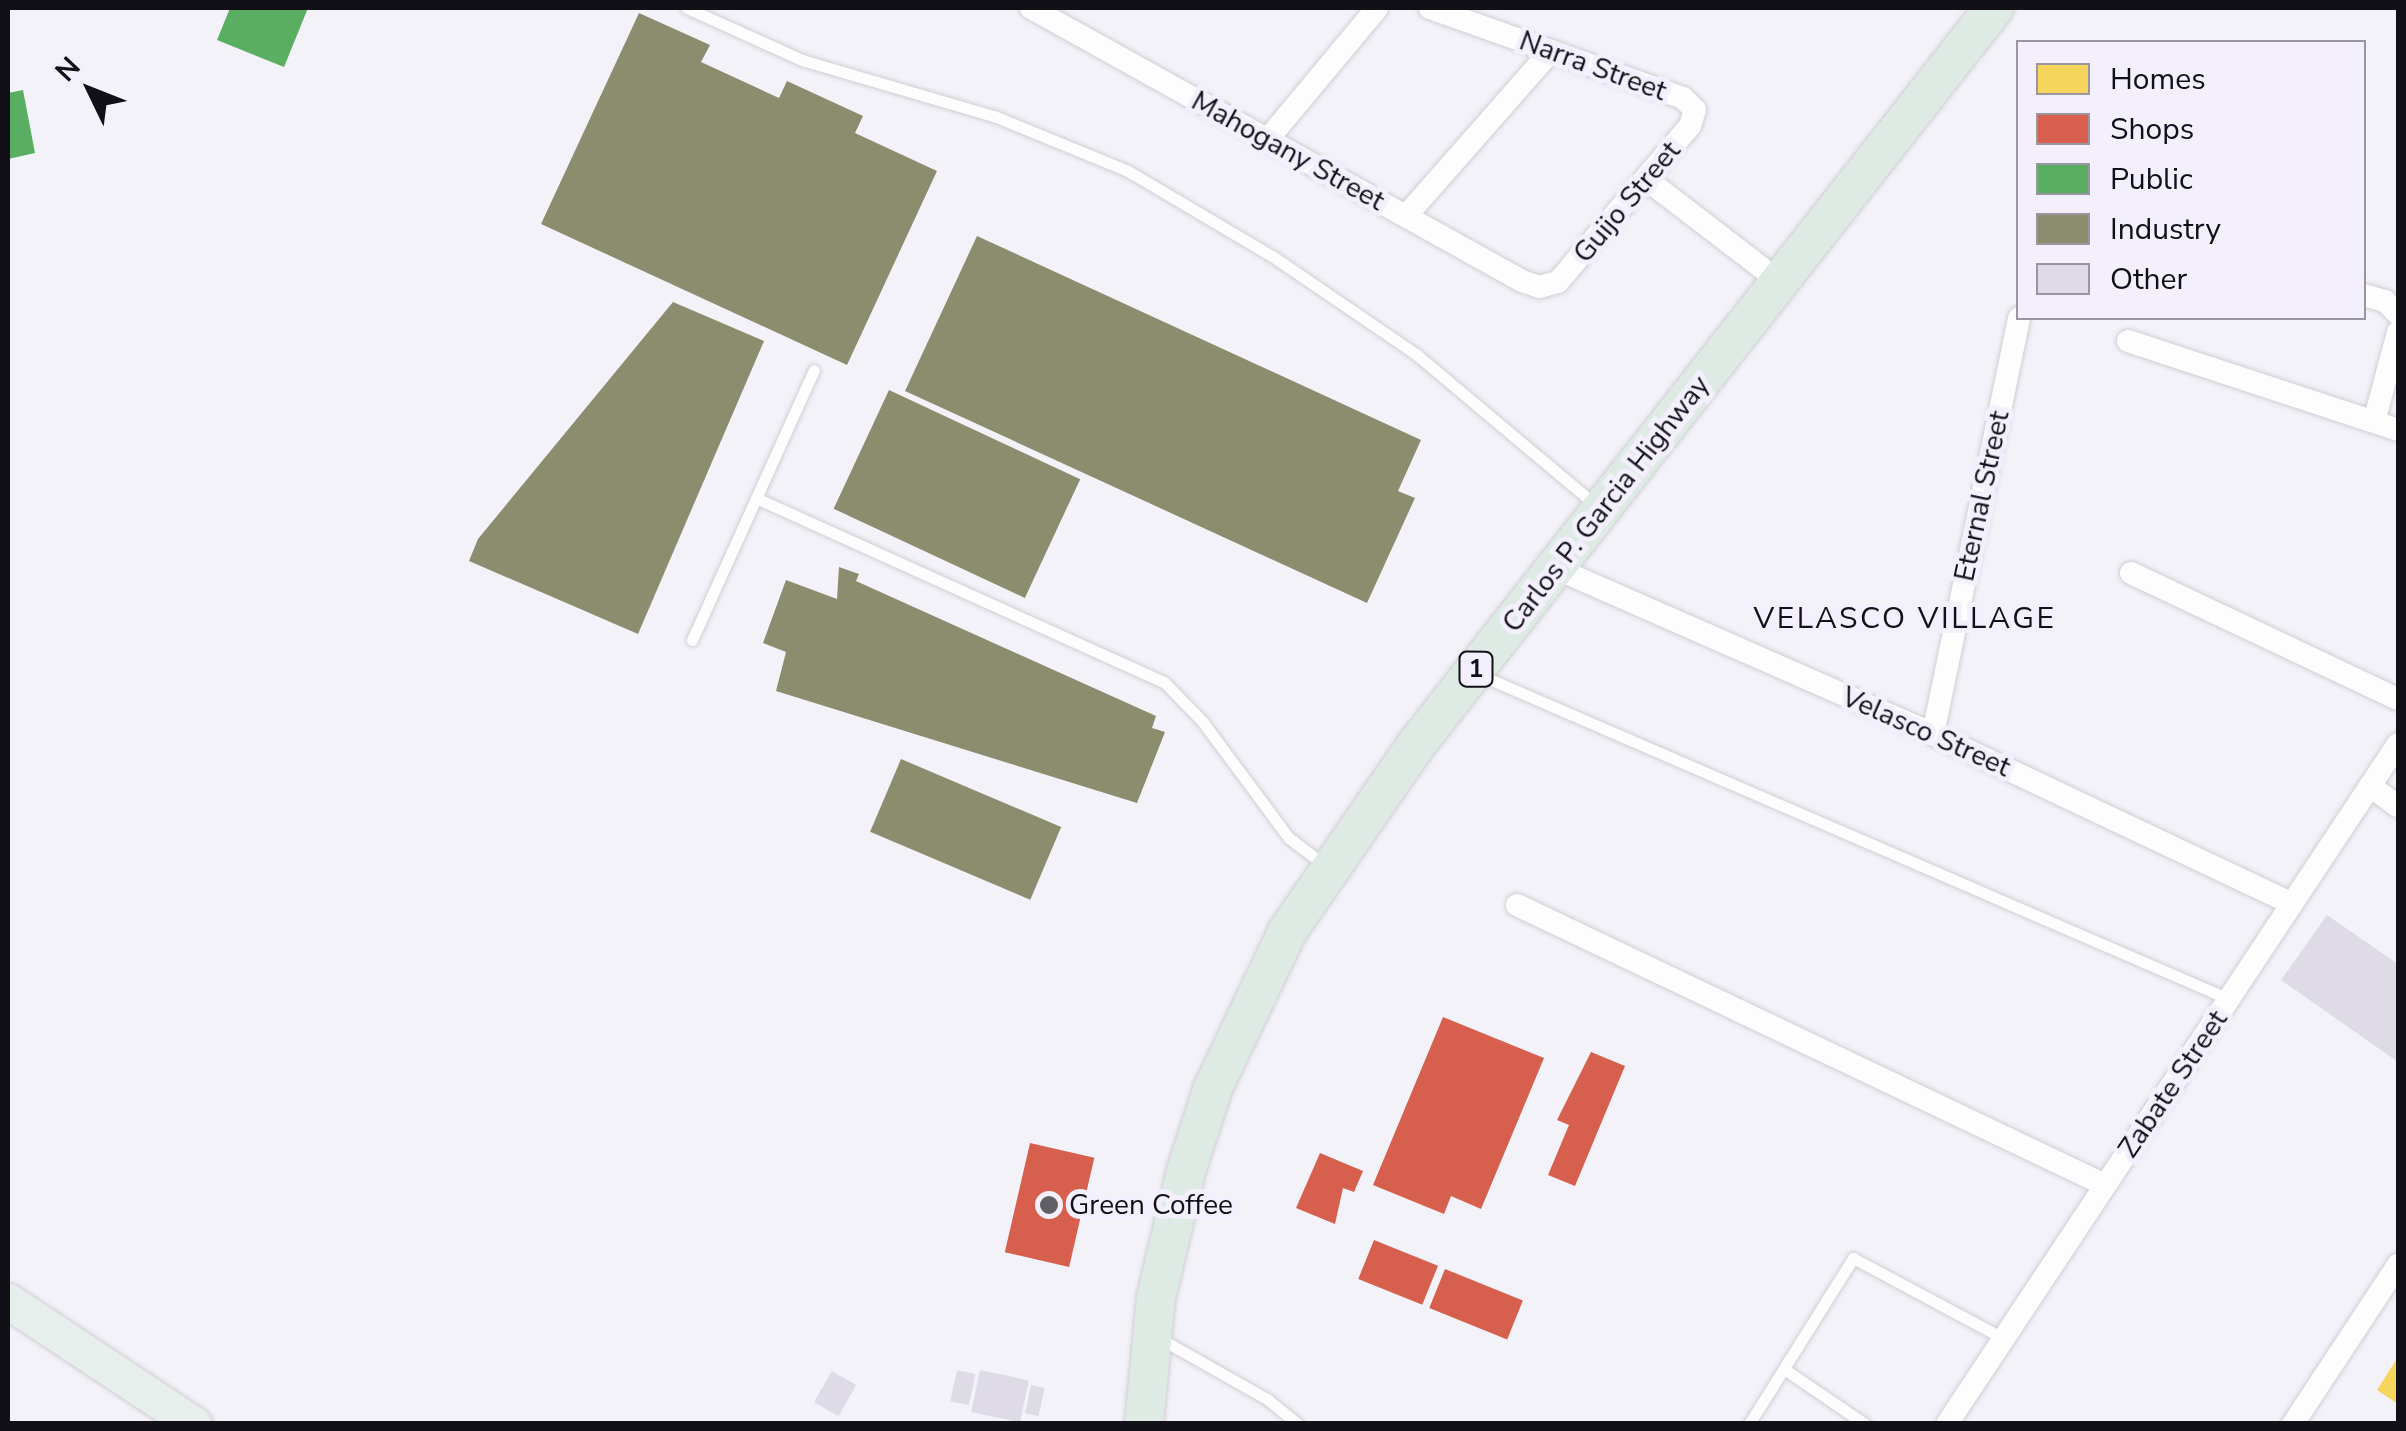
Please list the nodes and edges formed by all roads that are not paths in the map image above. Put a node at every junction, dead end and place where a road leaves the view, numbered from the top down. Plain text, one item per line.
1 (687, 8) edge
2 (1031, 8) edge
3 (1377, 8) edge
4 (1430, 8) edge
5 (1994, 8) edge
6 (1551, 51) junction
7 (1695, 110) joint
8 (1268, 139) junction
9 (1646, 180) junction
10 (1406, 216) junction
11 (1780, 282) junction
12 (1548, 286) joint
13 (2366, 296) edge
14 (2398, 314) edge
15 (2019, 320) edge
16 (2398, 332) edge
17 (2128, 341) dead end
18 (814, 370) dead end
19 (2374, 418) junction
20 (2398, 430) edge
21 (756, 498) junction
22 (1601, 509) junction
23 (1555, 568) junction
24 (2130, 573) dead end
25 (692, 640) dead end
26 (1474, 672) junction
27 (2398, 699) edge
28 (1933, 734) junction
29 (2398, 744) edge
30 (2370, 786) junction
31 (2398, 806) edge
32 (1327, 867) junction
33 (1517, 904) dead end
34 (2292, 904) junction
35 (2228, 1000) junction
36 (2105, 1185) junction
37 (2398, 1266) edge
38 (8, 1301) edge
39 (1151, 1334) junction
40 (2004, 1339) junction
41 (1784, 1369) junction
42 (194, 1424) edge
43 (1144, 1424) edge
44 (1298, 1424) edge
45 (1749, 1424) edge
46 (1865, 1424) edge
47 (1947, 1424) edge
48 (2294, 1424) edge

1 - 22 lane
2 - 8 street, Mahogany Street
3 - 8 street
4 - 6 street, Narra Street
5 - 11 highway, Carlos P. Garcia Highway / 1
6 - 7 street, Narra Street
6 - 10 street
7 - 9 street, Guijo Street
8 - 10 street, Mahogany Street
9 - 11 street
9 - 12 street, Guijo Street
10 - 12 street, Mahogany Street
11 - 22 highway, Carlos P. Garcia Highway / 1
13 - 14 street
15 - 28 street, Eternal Street
16 - 19 street
17 - 19 street
18 - 21 lane
19 - 20 street
21 - 25 lane
21 - 32 lane
22 - 23 highway, Carlos P. Garcia Highway / 1
23 - 26 highway, Carlos P. Garcia Highway / 1
23 - 28 street, Velasco Street
24 - 27 street
26 - 32 highway, Carlos P. Garcia Highway / 1
26 - 35 lane
28 - 34 street, Velasco Street
29 - 30 street, Zabate Street
30 - 31 street
30 - 34 street, Zabate Street
32 - 39 highway, Carlos P. Garcia Highway / 1
33 - 36 street
34 - 35 street, Zabate Street
35 - 36 street, Zabate Street
36 - 40 street, Zabate Street
37 - 48 street
38 - 42 main road
39 - 43 highway, Carlos P. Garcia Highway / 1
39 - 44 lane
40 - 41 lane
40 - 47 street, Zabate Street
41 - 45 lane
41 - 46 lane

